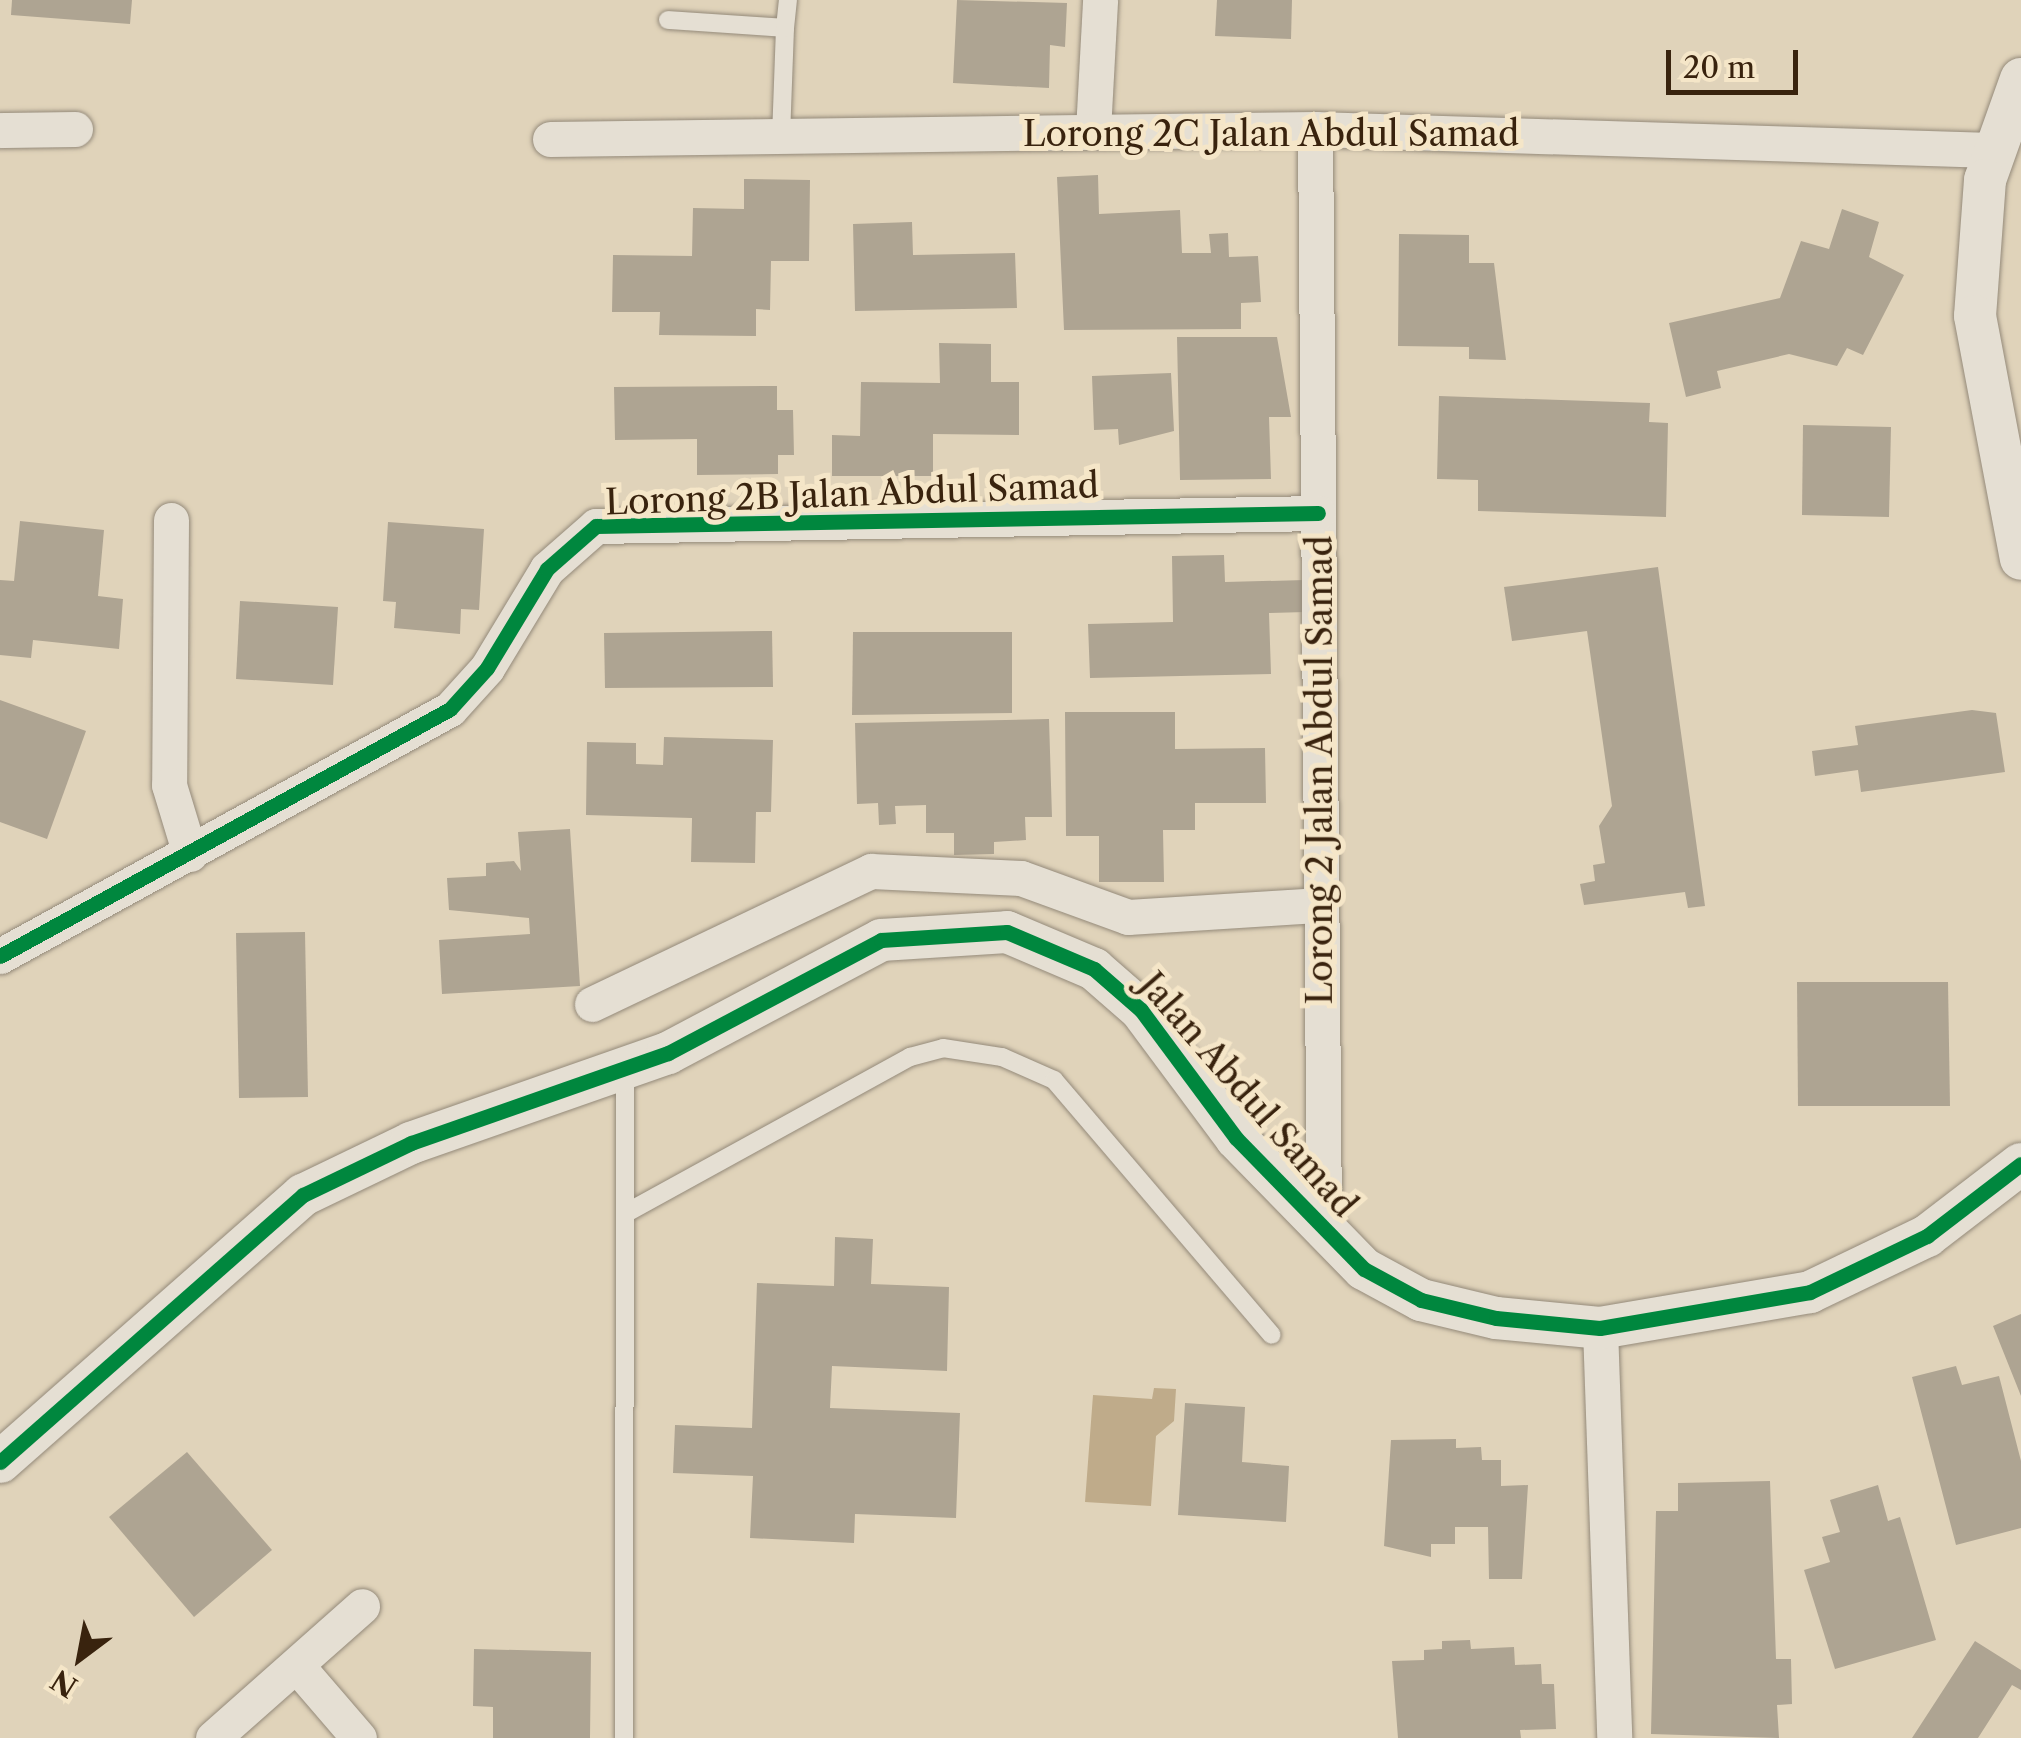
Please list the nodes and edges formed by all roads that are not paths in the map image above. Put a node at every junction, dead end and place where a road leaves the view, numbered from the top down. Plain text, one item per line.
1 (788, 0) edge
2 (1100, 0) edge
3 (668, 20) dead end
4 (785, 28) junction
5 (2021, 79) edge
6 (75, 129) dead end
7 (1315, 129) junction
8 (0, 130) edge
9 (1092, 130) junction
10 (781, 135) junction
11 (550, 139) dead end
12 (1992, 150) junction
13 (1318, 514) junction
14 (171, 520) dead end
15 (2017, 535) edge
16 (190, 854) junction
17 (1321, 905) junction
18 (0, 956) edge
19 (592, 1004) dead end
20 (625, 1070) junction
21 (2021, 1164) edge
22 (628, 1212) junction
23 (1324, 1230) junction
24 (1600, 1328) junction
25 (1272, 1335) dead end
26 (0, 1462) edge
27 (362, 1606) dead end
28 (297, 1666) junction
29 (213, 1738) edge
30 (359, 1738) edge
31 (624, 1738) edge
32 (1614, 1738) edge

1 - 4 lane
2 - 9 street
3 - 4 lane
4 - 10 lane
5 - 12 street
6 - 8 street
7 - 9 street, Lorong 2C Jalan Abdul Samad
7 - 12 street, Lorong 2C Jalan Abdul Samad
7 - 13 street, Lorong 2 Jalan Abdul Samad
9 - 10 street, Lorong 2C Jalan Abdul Samad
10 - 11 street, Lorong 2C Jalan Abdul Samad
12 - 15 street
13 - 16 street, Lorong 2B Jalan Abdul Samad
13 - 17 street, Lorong 2 Jalan Abdul Samad
14 - 16 street
16 - 18 street, Lorong 2B Jalan Abdul Samad
17 - 19 street
17 - 23 street, Lorong 2 Jalan Abdul Samad
20 - 22 lane
20 - 23 street, Jalan Abdul Samad
20 - 26 street, Jalan Abdul Samad
21 - 24 street, Jalan Abdul Samad
22 - 25 lane
22 - 31 lane
23 - 24 street, Jalan Abdul Samad
24 - 32 street
27 - 28 street
28 - 29 street
28 - 30 street

